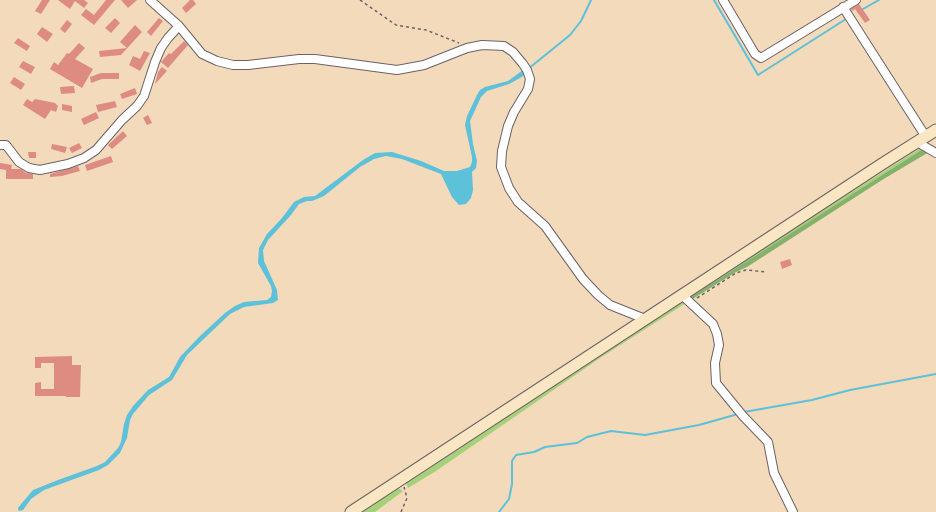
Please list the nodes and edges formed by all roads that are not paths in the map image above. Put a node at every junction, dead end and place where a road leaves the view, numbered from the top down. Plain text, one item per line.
1 (150, 0) edge
2 (723, 0) edge
3 (856, 0) edge
4 (843, 7) junction
5 (180, 26) junction
6 (936, 130) edge
7 (922, 139) junction
8 (0, 145) edge
9 (936, 153) edge
10 (686, 299) junction
11 (645, 319) junction
12 (352, 512) edge
13 (793, 512) edge

1 - 5 street
2 - 4 street
3 - 4 street
4 - 7 street
5 - 8 street
5 - 11 street
6 - 7 main road
7 - 9 street
7 - 10 main road
10 - 11 main road
10 - 13 street
11 - 12 main road

